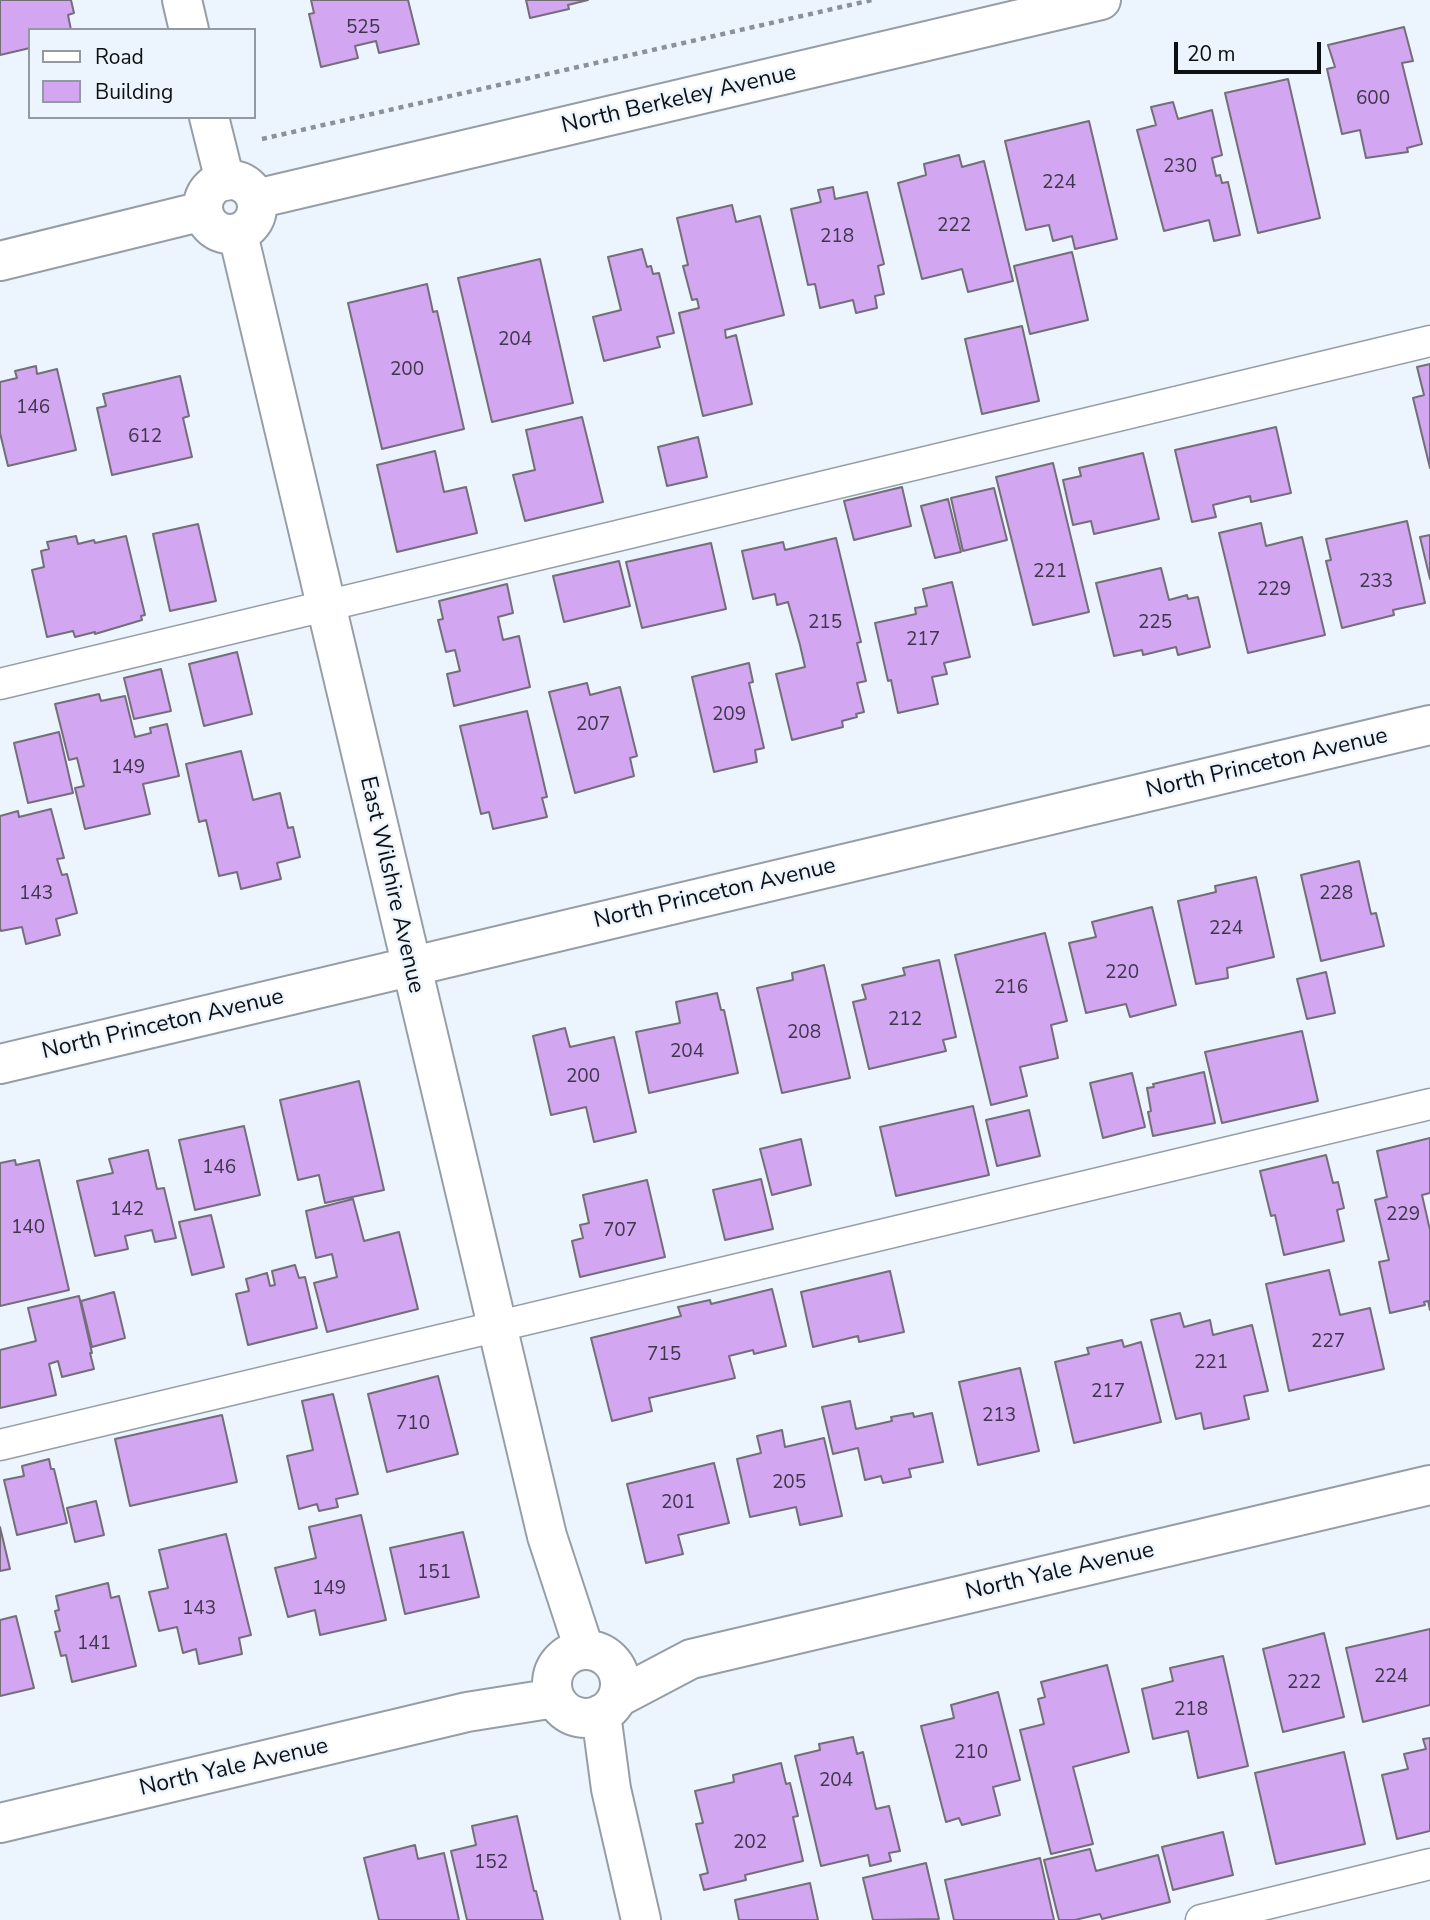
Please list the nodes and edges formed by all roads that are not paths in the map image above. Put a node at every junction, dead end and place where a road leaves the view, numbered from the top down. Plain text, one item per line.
1 (182, 0) edge
2 (1101, 0) edge
3 (189, 28) edge
4 (227, 162) edge
5 (203, 211) junction
6 (238, 234) junction
7 (0, 261) edge
8 (1430, 341) edge
9 (326, 607) junction
10 (0, 684) edge
11 (1430, 725) edge
12 (410, 966) junction
13 (0, 1064) edge
14 (1430, 1104) edge
15 (497, 1326) junction
16 (0, 1445) edge
17 (1430, 1485) edge
18 (582, 1683) junction
19 (0, 1823) edge
20 (1430, 1864) edge
21 (641, 1920) edge
22 (1201, 1920) edge

1 - 3 street
2 - 4 street, North Berkeley Avenue
4 - 5 street
4 - 6 street
5 - 6 street
5 - 7 street
6 - 9 street, East Wilshire Avenue
8 - 9 lane
9 - 10 lane
9 - 12 street, East Wilshire Avenue
11 - 12 street, North Princeton Avenue
12 - 13 street, North Princeton Avenue
12 - 15 street, East Wilshire Avenue
14 - 15 lane
15 - 16 lane
15 - 18 street, East Wilshire Avenue
17 - 18 street, North Yale Avenue
18 - 19 street, North Yale Avenue
18 - 21 street, East Wilshire Avenue
20 - 22 lane

